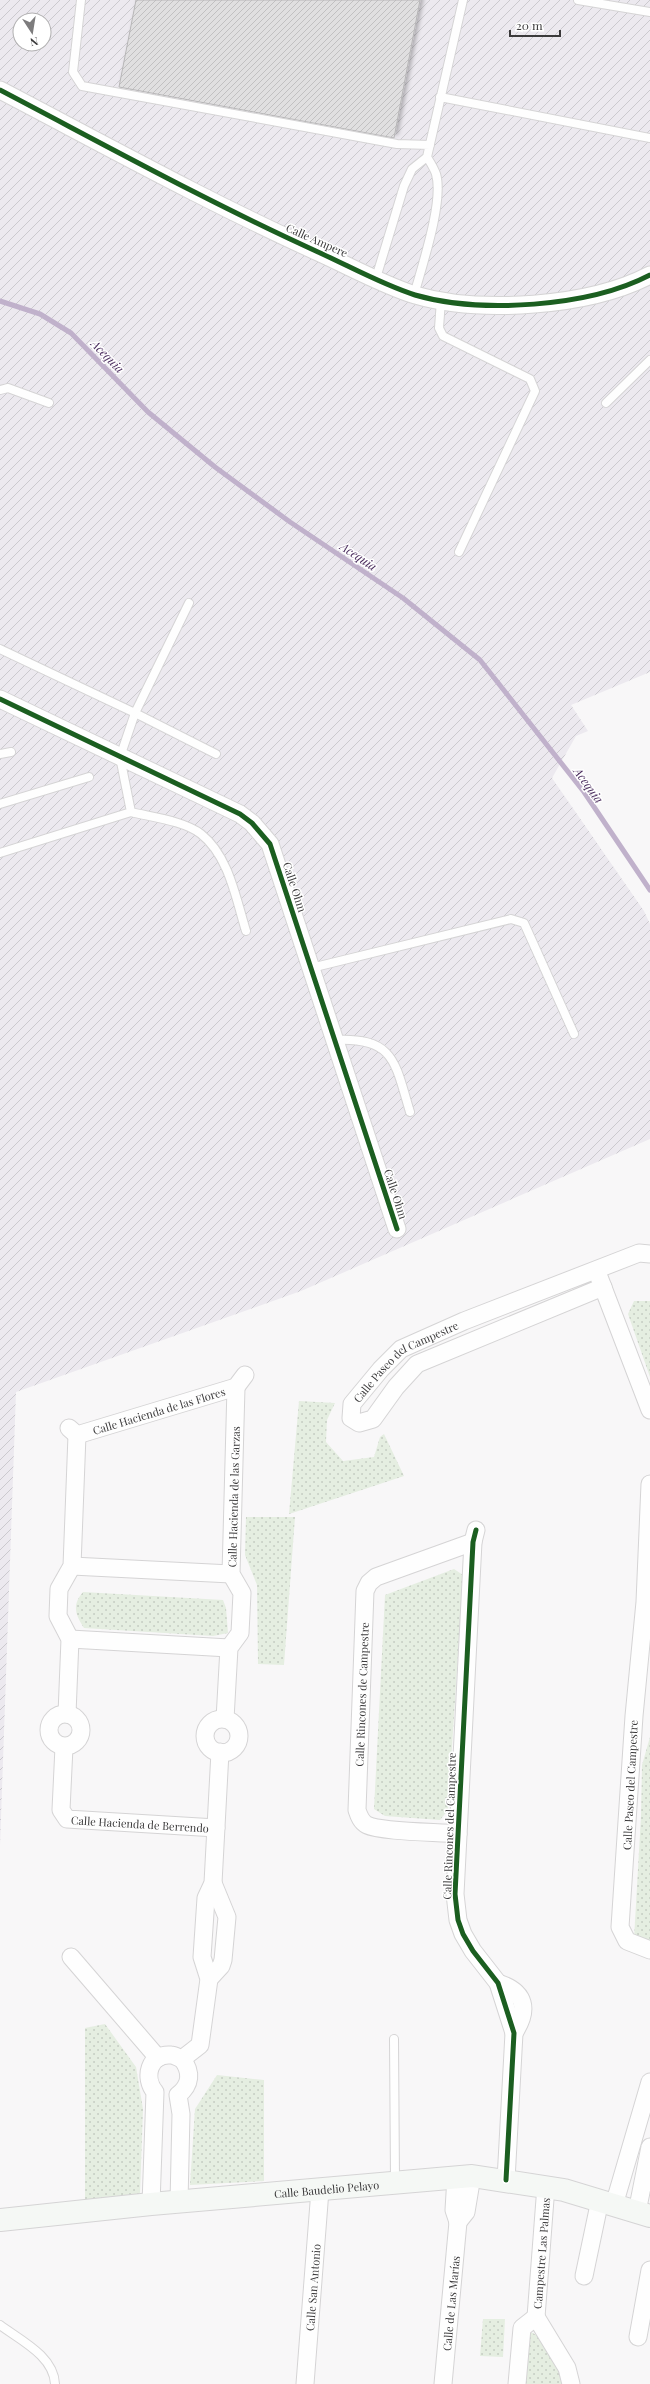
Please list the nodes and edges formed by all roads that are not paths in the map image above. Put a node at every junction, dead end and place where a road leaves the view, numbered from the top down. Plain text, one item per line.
1 (81, 0) edge
2 (463, 0) edge
3 (578, 0) edge
4 (650, 12) edge
5 (0, 90) edge
6 (440, 98) junction
7 (650, 138) edge
8 (430, 145) junction
9 (427, 157) junction
10 (650, 275) edge
11 (376, 278) junction
12 (414, 295) junction
13 (441, 300) junction
14 (650, 360) edge
15 (0, 390) edge
16 (49, 403) dead end
17 (606, 403) dead end
18 (459, 552) dead end
19 (188, 603) dead end
20 (0, 649) edge
21 (0, 699) edge
22 (135, 713) junction
23 (12, 752) dead end
24 (0, 754) edge
25 (216, 754) dead end
26 (120, 757) junction
27 (89, 777) dead end
28 (0, 804) edge
29 (131, 812) junction
30 (0, 851) edge
31 (246, 931) dead end
32 (311, 968) junction
33 (574, 1034) dead end
34 (335, 1040) junction
35 (410, 1112) dead end
36 (397, 1229) dead end
37 (650, 1254) edge
38 (596, 1271) junction
39 (603, 1287) junction
40 (464, 1321) junction
41 (472, 1341) junction
42 (240, 1381) joint
43 (650, 1410) edge
44 (650, 1484) edge
45 (474, 1536) joint
46 (72, 1566) junction
47 (231, 1574) junction
48 (648, 1603) edge
49 (70, 1639) junction
50 (229, 1648) junction
51 (67, 1714) junction
52 (225, 1719) junction
53 (64, 1746) junction
54 (220, 1752) junction
55 (216, 1828) junction
56 (458, 1834) junction
57 (650, 1950) edge
58 (71, 1957) dead end
59 (394, 2039) dead end
60 (158, 2058) junction
61 (182, 2060) junction
62 (650, 2082) edge
63 (156, 2092) junction
64 (178, 2095) junction
65 (645, 2116) edge
66 (650, 2148) edge
67 (464, 2177) junction
68 (506, 2180) junction
69 (395, 2182) junction
70 (546, 2186) junction
71 (320, 2190) junction
72 (179, 2202) junction
73 (607, 2202) junction
74 (151, 2204) junction
75 (644, 2214) edge
76 (0, 2220) edge
77 (650, 2270) edge
78 (584, 2276) dead end
79 (536, 2317) junction
80 (0, 2325) edge
81 (638, 2337) dead end
82 (55, 2384) edge
83 (305, 2384) edge
84 (443, 2384) edge
85 (517, 2384) edge
86 (571, 2384) edge

1 - 8 lane
2 - 6 lane
3 - 4 lane
5 - 11 street, Calle Ampere
6 - 7 lane
6 - 8 lane
8 - 9 lane
9 - 11 lane
9 - 12 lane
10 - 13 street, Calle Ampere
11 - 12 street, Calle Ampere
12 - 13 street, Calle Ampere
13 - 18 lane
14 - 17 lane
15 - 16 lane
19 - 22 lane
20 - 22 lane
21 - 26 street, Calle Ohm
22 - 25 lane
22 - 26 lane
23 - 24 lane
26 - 29 lane
26 - 32 street, Calle Ohm
27 - 28 lane
29 - 30 lane
29 - 31 lane
32 - 33 lane
32 - 34 street, Calle Ohm
34 - 35 lane
34 - 36 street, Calle Ohm
37 - 38 street, Calle Paseo del Campestre
38 - 39 street
38 - 40 street, Calle Paseo del Campestre
39 - 41 street, Calle Paseo del Campestre
39 - 43 street
40 - 41 street
40 - 41 street, Calle Paseo del Campestre
42 - 46 street, Calle Hacienda de las Flores
42 - 47 street, Calle Hacienda de las Garzas
44 - 48 street, Calle Paseo del Campestre
45 - 56 street, Calle Rincones del Campestre
45 - 56 street, Calle Rincones de Campestre
46 - 47 street
46 - 49 street
47 - 50 street, Calle Hacienda de las Garzas
48 - 57 street, Calle Paseo del Campestre
49 - 50 street
49 - 51 street
50 - 52 street
51 - 53 street
51 - 53 street
52 - 54 street
52 - 54 street
53 - 55 street, Calle Hacienda de Berrendo
54 - 55 street
55 - 61 street
56 - 68 street, Calle Rincones del Campestre
58 - 60 street
59 - 69 lane
60 - 61 street
60 - 63 street
61 - 64 street
62 - 65 street
63 - 64 street
63 - 74 street
64 - 72 street
65 - 73 street
66 - 75 street
67 - 68 street, Calle Baudelio Pelayo
67 - 69 street, Calle Baudelio Pelayo
67 - 84 street, Calle de Las Marías
68 - 70 street, Calle Baudelio Pelayo
69 - 71 street, Calle Baudelio Pelayo
70 - 73 street, Calle Baudelio Pelayo
70 - 79 street, Campestre Las Palmas
71 - 72 street, Calle Baudelio Pelayo
71 - 83 street, Calle San Antonio
72 - 74 street, Calle Baudelio Pelayo
73 - 75 street, Calle Baudelio Pelayo
73 - 78 street
74 - 76 street, Calle Baudelio Pelayo
77 - 81 street
79 - 85 street, Campestre Las Palmas
79 - 86 street
80 - 82 lane

